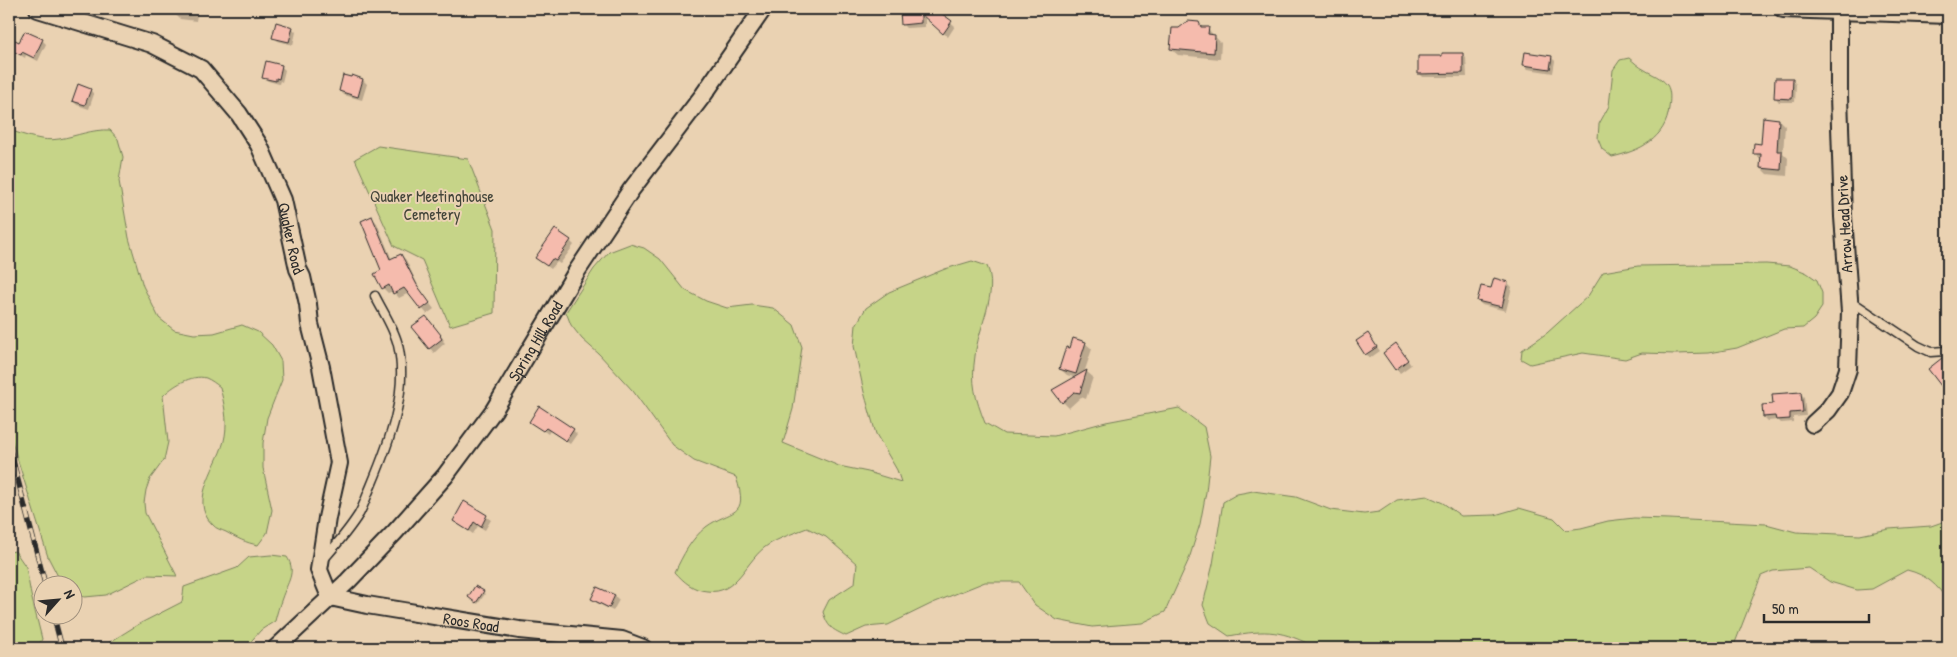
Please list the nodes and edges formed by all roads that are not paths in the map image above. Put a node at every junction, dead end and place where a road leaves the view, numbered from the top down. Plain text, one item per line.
1 (38, 9) edge
2 (762, 9) edge
3 (1783, 9) edge
4 (1839, 12) junction
5 (1948, 15) edge
6 (375, 296) dead end
7 (1849, 300) junction
8 (1945, 351) dead end
9 (1814, 424) dead end
10 (320, 565) junction
11 (330, 597) junction
12 (276, 648) edge
13 (643, 648) edge

1 - 10 street, Quaker Road
2 - 11 street, Spring Hill Road
3 - 4 street
4 - 5 street
4 - 7 street, Arrow Head Drive
6 - 10 lane
7 - 8 lane
7 - 9 street, Arrow Head Drive
10 - 11 street, Quaker Road
11 - 12 street, Spring Hill Road
11 - 13 street, Roos Road

